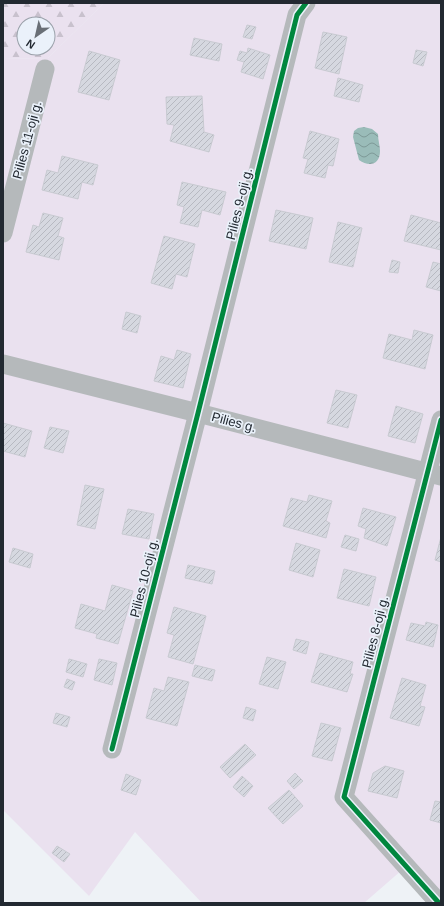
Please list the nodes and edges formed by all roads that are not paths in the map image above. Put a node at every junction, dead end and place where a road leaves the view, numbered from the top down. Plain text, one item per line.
1 (306, 3) edge
2 (45, 69) dead end
3 (3, 233) edge
4 (3, 364) edge
5 (198, 413) junction
6 (441, 420) edge
7 (434, 474) edge
8 (112, 749) dead end
9 (439, 903) edge

1 - 5 street, Pilies 9-oji g.
2 - 3 street, Pilies 11-oji g.
4 - 5 street, Pilies g.
5 - 7 street, Pilies g.
5 - 8 street, Pilies 10-oji g.
6 - 7 street, Pilies 8-oji g.
7 - 9 street, Pilies 8-oji g.

